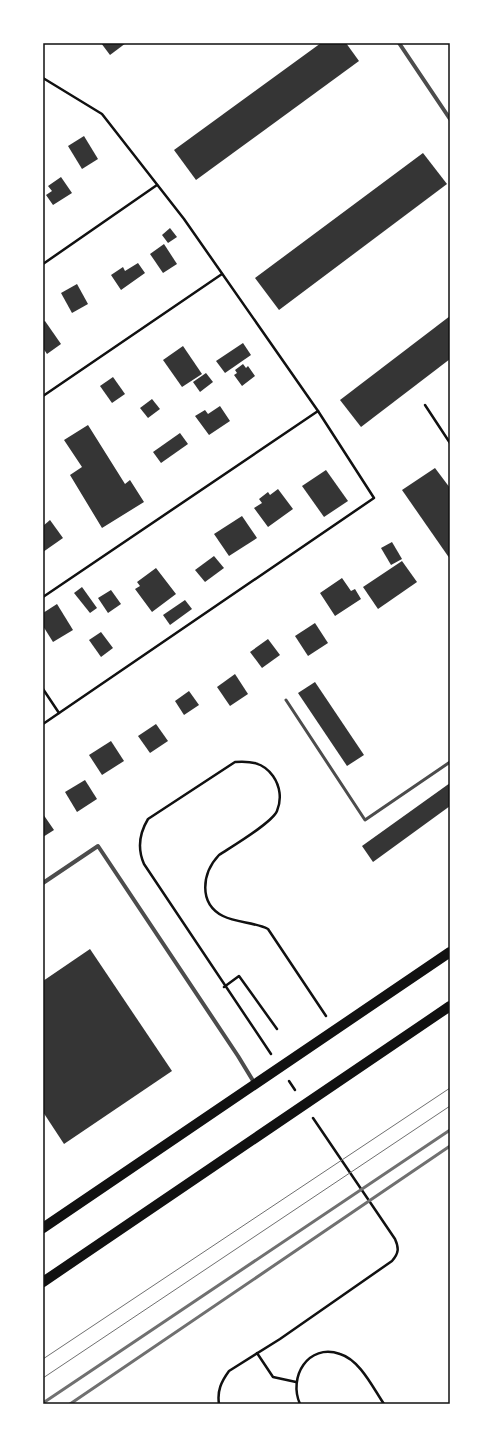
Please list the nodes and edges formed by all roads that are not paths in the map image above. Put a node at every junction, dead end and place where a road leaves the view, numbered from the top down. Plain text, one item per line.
1 (399, 43) edge
2 (450, 119) edge
3 (286, 700) dead end
4 (450, 762) edge
5 (43, 883) edge
6 (450, 952) edge
7 (450, 1006) edge
8 (254, 1084) junction
9 (43, 1228) edge
10 (43, 1282) edge

1 - 2 street
3 - 4 lane
5 - 8 street
6 - 8 main road
7 - 10 main road
8 - 9 main road

